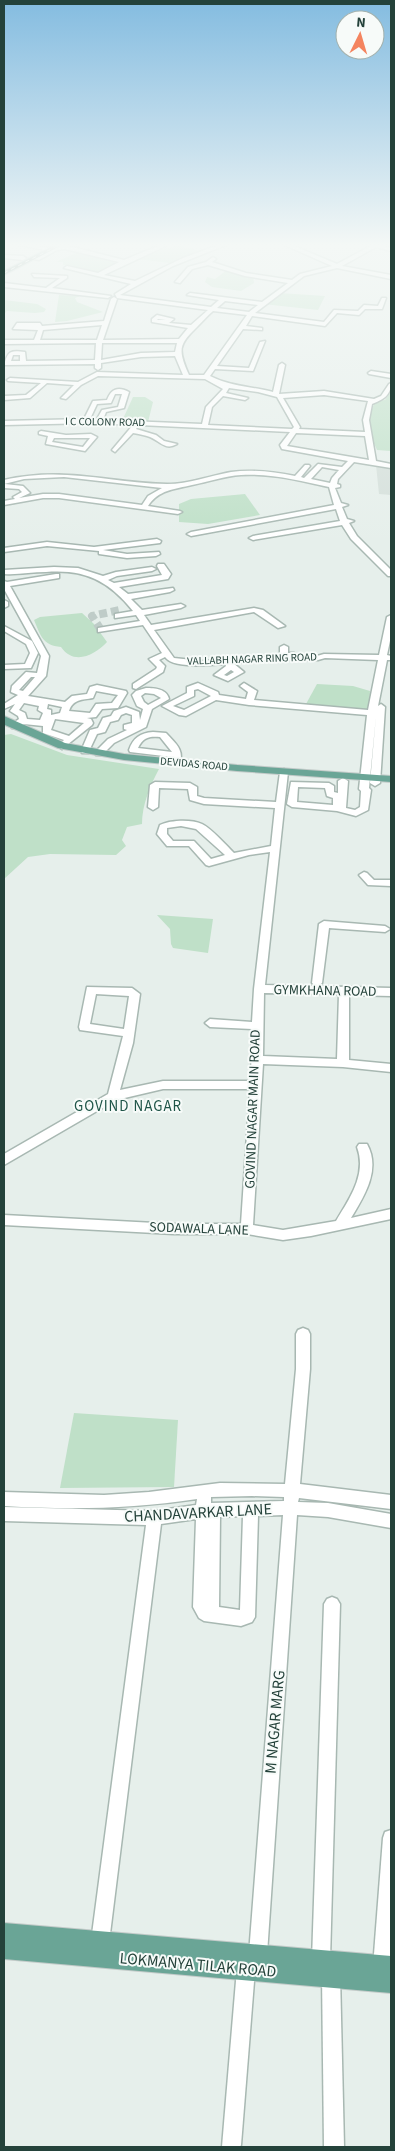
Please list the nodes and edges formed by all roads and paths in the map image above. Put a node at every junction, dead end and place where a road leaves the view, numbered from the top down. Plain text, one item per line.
1 (98, 343) edge
2 (180, 343) edge
3 (230, 343) edge
4 (262, 343) edge
5 (178, 354) junction
6 (99, 362) junction
7 (5, 364) edge
8 (23, 364) junction
9 (282, 365) dead end
10 (212, 367) junction
11 (371, 373) dead end
12 (97, 374) junction
13 (391, 376) edge
14 (187, 377) junction
15 (208, 378) junction
16 (10, 380) dead end
17 (266, 380) dead end
18 (46, 381) junction
19 (79, 384) junction
20 (225, 386) junction
21 (391, 386) edge
22 (264, 392) junction
23 (222, 394) junction
24 (277, 395) junction
25 (4, 398) edge
26 (64, 398) dead end
27 (246, 398) dead end
28 (372, 400) junction
29 (87, 419) junction
30 (100, 419) junction
31 (42, 421) junction
32 (4, 423) edge
33 (138, 423) junction
34 (206, 425) junction
35 (131, 430) junction
36 (295, 431) junction
37 (367, 434) junction
38 (52, 436) junction
39 (174, 444) dead end
40 (115, 450) dead end
41 (355, 461) junction
42 (373, 464) junction
43 (307, 466) dead end
44 (391, 466) edge
45 (343, 469) junction
46 (293, 480) junction
47 (305, 481) junction
48 (4, 486) edge
49 (169, 487) junction
50 (335, 487) junction
51 (14, 497) dead end
52 (4, 503) edge
53 (342, 505) junction
54 (144, 507) junction
55 (178, 512) dead end
56 (347, 522) junction
57 (191, 534) dead end
58 (253, 538) dead end
59 (157, 542) dead end
60 (4, 550) edge
61 (114, 550) junction
62 (156, 554) dead end
63 (161, 566) dead end
64 (152, 569) dead end
65 (391, 570) edge
66 (6, 572) edge
67 (391, 574) edge
68 (56, 576) dead end
69 (103, 579) junction
70 (7, 584) edge
71 (115, 585) junction
72 (170, 590) dead end
73 (126, 597) junction
74 (181, 606) dead end
75 (138, 611) junction
76 (391, 617) edge
77 (131, 625) junction
78 (148, 625) junction
79 (281, 626) dead end
80 (4, 628) edge
81 (101, 630) dead end
82 (341, 646) dead end
83 (166, 654) junction
84 (389, 657) edge
85 (346, 658) junction
86 (4, 666) edge
87 (136, 686) dead end
88 (244, 686) dead end
89 (21, 697) junction
90 (215, 697) junction
91 (249, 702) junction
92 (67, 706) junction
93 (4, 707) edge
94 (148, 708) dead end
95 (376, 713) junction
96 (9, 724) edge
97 (49, 737) junction
98 (66, 742) junction
99 (117, 744) dead end
100 (134, 746) junction
101 (94, 749) junction
102 (176, 759) junction
103 (284, 774) junction
104 (391, 779) edge
105 (360, 783) junction
106 (391, 784) edge
107 (308, 786) junction
108 (164, 798) dead end
109 (280, 805) junction
110 (274, 848) junction
111 (232, 856) junction
112 (364, 875) dead end
113 (391, 883) edge
114 (385, 929) dead end
115 (317, 983) junction
116 (391, 985) edge
117 (260, 986) junction
118 (344, 991) junction
119 (391, 992) edge
120 (210, 1023) dead end
121 (257, 1027) junction
122 (128, 1033) junction
123 (258, 1060) junction
124 (343, 1063) junction
125 (391, 1068) edge
126 (256, 1085) junction
127 (113, 1096) junction
128 (362, 1147) dead end
129 (4, 1160) edge
130 (391, 1214) edge
131 (4, 1220) edge
132 (340, 1225) junction
133 (248, 1229) junction
134 (303, 1334) dead end
135 (292, 1490) junction
136 (204, 1491) junction
137 (4, 1499) edge
138 (391, 1502) edge
139 (251, 1508) junction
140 (292, 1508) junction
141 (209, 1511) junction
142 (4, 1514) edge
143 (154, 1518) junction
144 (391, 1522) edge
145 (332, 1604) dead end
146 (391, 1838) edge
147 (4, 1934) edge
148 (100, 1942) junction
149 (4, 1948) edge
150 (252, 1962) junction
151 (328, 1966) junction
152 (388, 1972) edge
153 (231, 2145) dead end
154 (334, 2147) edge

1 - 6 street
2 - 5 street
3 - 10 street
4 - 10 street
5 - 6 street
5 - 14 street
6 - 8 street
6 - 12 street
7 - 8 street
7 - 8 street
9 - 24 street
10 - 15 street
11 - 13 street
12 - 14 street
12 - 19 street
14 - 15 street
15 - 20 street
16 - 18 street
17 - 22 street
18 - 19 street
18 - 25 street
19 - 26 street
20 - 22 street
20 - 23 street
21 - 28 street
22 - 24 street
23 - 27 street
23 - 34 street
24 - 28 street
24 - 36 street
28 - 37 street
29 - 30 street, I C COLONY ROAD
29 - 30 street
29 - 31 street, I C COLONY ROAD
30 - 33 street, I C COLONY ROAD
31 - 32 street, I C COLONY ROAD
31 - 38 street
33 - 34 street, I C COLONY ROAD
33 - 35 street
34 - 36 street, I C COLONY ROAD
35 - 39 street
35 - 40 street
36 - 37 street, I C COLONY ROAD
36 - 41 street
37 - 42 street
38 - 38 street
41 - 42 street
41 - 45 street
41 - 50 street
42 - 44 street
43 - 46 street
45 - 47 street
45 - 50 street
46 - 47 street
46 - 49 street
46 - 50 street
47 - 50 street
48 - 49 street
48 - 51 street
49 - 54 street
50 - 53 street
52 - 54 street
53 - 56 street
53 - 57 street
54 - 55 street
56 - 58 street
56 - 65 street
56 - 67 street
59 - 61 street
60 - 61 street
61 - 62 street
63 - 71 street
64 - 69 street
66 - 69 street, VALLABH NAGAR RING ROAD
66 - 70 street
68 - 70 street
69 - 71 street, VALLABH NAGAR RING ROAD
70 - 89 street
71 - 73 street, VALLABH NAGAR RING ROAD
72 - 73 street
73 - 75 street, VALLABH NAGAR RING ROAD
74 - 75 street
75 - 77 street
75 - 78 street, VALLABH NAGAR RING ROAD
76 - 84 street
77 - 78 street
77 - 81 street
78 - 79 street
78 - 83 street, VALLABH NAGAR RING ROAD
80 - 86 street
82 - 85 street
83 - 85 street, VALLABH NAGAR RING ROAD
83 - 87 street
84 - 85 street
84 - 95 street
88 - 91 street
89 - 92 street
89 - 93 street
89 - 96 street
89 - 96 street
90 - 90 street
90 - 91 street
91 - 95 street
92 - 92 street
94 - 101 street
95 - 105 street
96 - 97 main road, DEVIDAS ROAD
96 - 103 main road, DEVIDAS ROAD
97 - 98 main road, DEVIDAS ROAD
97 - 98 street
98 - 101 main road, DEVIDAS ROAD
99 - 100 street
100 - 102 street
100 - 102 street
101 - 101 street
101 - 102 main road, DEVIDAS ROAD
102 - 103 main road, DEVIDAS ROAD
103 - 105 main road, DEVIDAS ROAD
103 - 107 main road, DEVIDAS ROAD
103 - 109 street, GOVIND NAGAR MAIN ROAD
104 - 105 main road, DEVIDAS ROAD
105 - 106 main road, DEVIDAS ROAD
105 - 107 main road, DEVIDAS ROAD
107 - 107 street
108 - 109 street
109 - 110 street, GOVIND NAGAR MAIN ROAD
110 - 111 street
110 - 117 street, GOVIND NAGAR MAIN ROAD
111 - 111 street
112 - 113 street
114 - 115 street
115 - 116 street, GYMKHANA ROAD
115 - 117 street, GYMKHANA ROAD
117 - 118 street, GYMKHANA ROAD
117 - 121 street, GOVIND NAGAR MAIN ROAD
118 - 119 street, GYMKHANA ROAD
118 - 124 street
120 - 121 street
121 - 123 street, GOVIND NAGAR MAIN ROAD
122 - 122 street
122 - 127 street
123 - 124 street
123 - 126 street, GOVIND NAGAR MAIN ROAD
124 - 125 street
126 - 127 street
126 - 133 street, GOVIND NAGAR MAIN ROAD
127 - 129 street
128 - 132 street
130 - 132 street, SODAWALA LANE
131 - 133 street, SODAWALA LANE
132 - 133 street, SODAWALA LANE
134 - 135 street, M NAGAR MARG
135 - 136 street, CHANDAVARKAR LANE
135 - 138 street, CHANDAVARKAR LANE
135 - 140 street, M NAGAR MARG
136 - 137 street, CHANDAVARKAR LANE
136 - 141 street
139 - 140 street, CHANDAVARKAR LANE
139 - 141 street, CHANDAVARKAR LANE
139 - 141 street
140 - 144 street, CHANDAVARKAR LANE
140 - 150 street, M NAGAR MARG
141 - 143 street, CHANDAVARKAR LANE
142 - 143 street, CHANDAVARKAR LANE
143 - 148 street
145 - 151 street
146 - 152 street
147 - 148 main road, LOKMANYA TILAK ROAD
148 - 150 main road, LOKMANYA TILAK ROAD
149 - 150 main road, LOKMANYA TILAK ROAD
150 - 151 main road, LOKMANYA TILAK ROAD
150 - 153 street, M NAGAR MARG
151 - 152 main road, LOKMANYA TILAK ROAD
151 - 154 street

